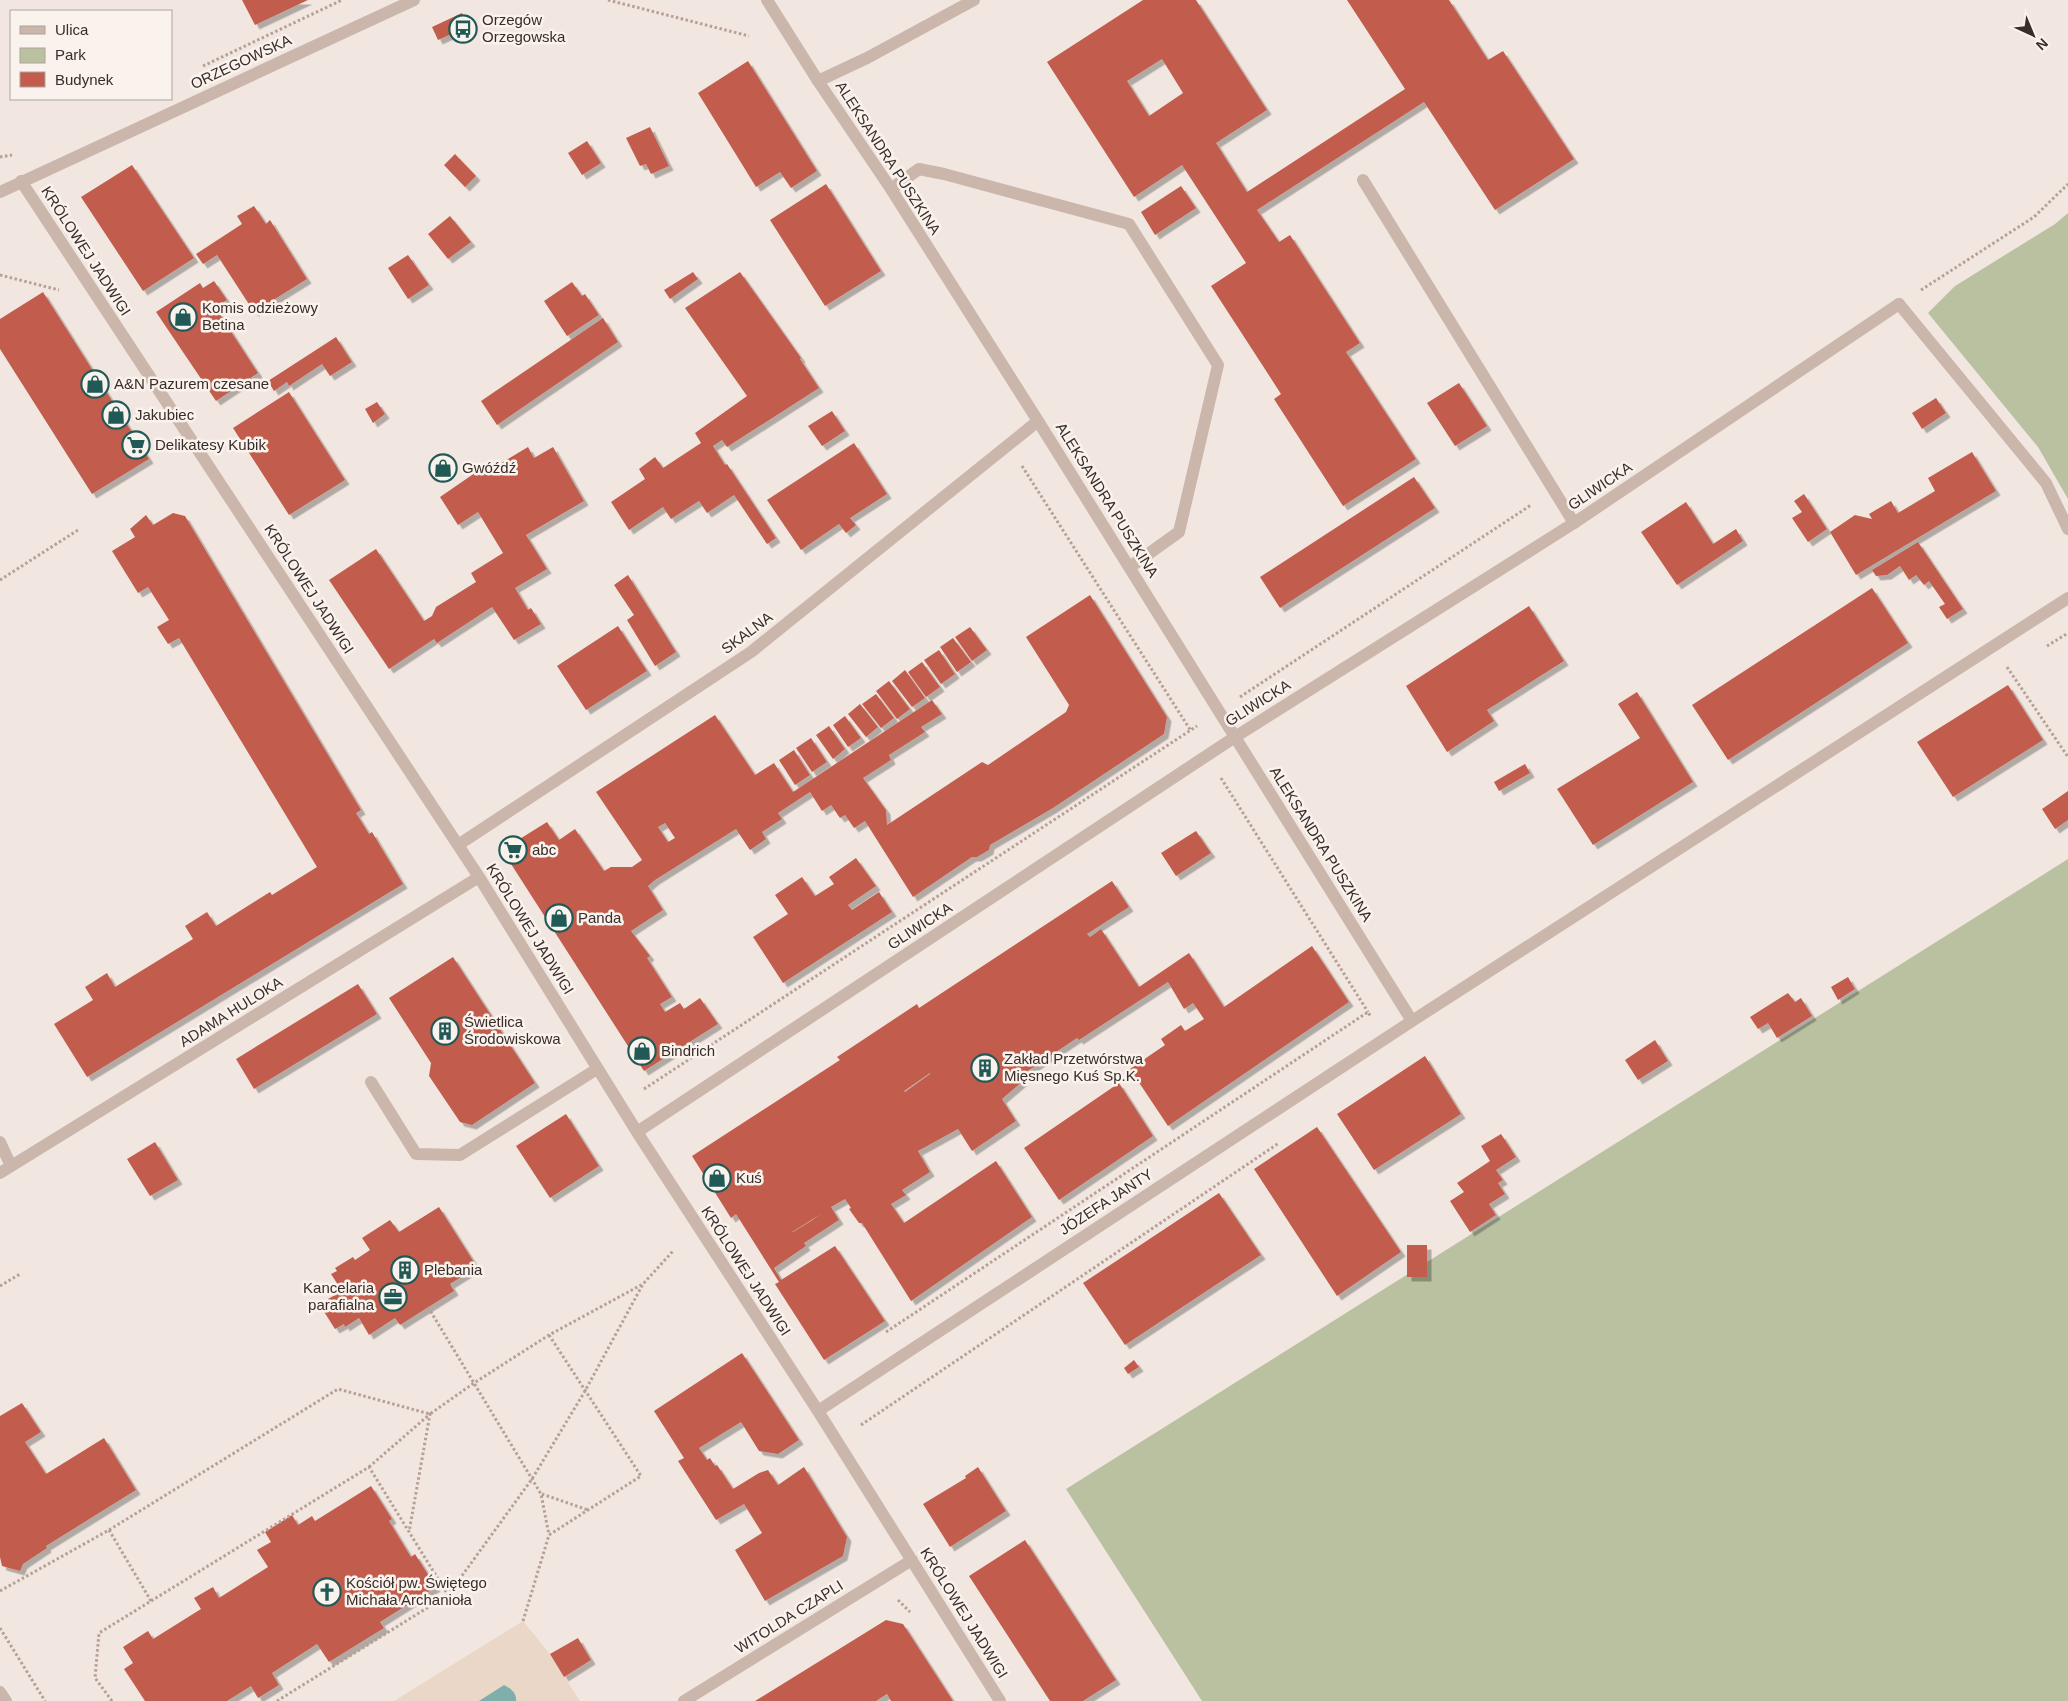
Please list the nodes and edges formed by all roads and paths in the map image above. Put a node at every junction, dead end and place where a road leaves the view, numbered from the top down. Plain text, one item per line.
1 (342, 0) edge
2 (414, 0) edge
3 (608, 0) edge
4 (768, 0) edge
5 (974, 0) edge
6 (749, 36) dead end
7 (198, 68) dead end
8 (818, 81) junction
9 (1363, 180) dead end
10 (22, 181) junction
11 (2068, 184) edge
12 (891, 189) junction
13 (0, 192) edge
14 (0, 275) edge
15 (60, 290) dead end
16 (1899, 304) junction
17 (1038, 421) junction
18 (1008, 445) junction
19 (1553, 491) junction
20 (1574, 523) junction
21 (2068, 529) edge
22 (78, 530) dead end
23 (1130, 567) junction
24 (0, 580) edge
25 (2068, 598) edge
26 (1993, 645) junction
27 (1219, 711) junction
28 (1190, 730) junction
29 (1235, 737) junction
30 (1206, 756) junction
31 (2068, 757) edge
32 (458, 845) junction
33 (479, 877) junction
34 (1368, 1012) dead end
35 (1412, 1021) junction
36 (597, 1069) junction
37 (371, 1082) dead end
38 (644, 1089) dead end
39 (637, 1132) junction
40 (1283, 1140) dead end
41 (0, 1142) edge
42 (12, 1166) junction
43 (0, 1173) edge
44 (674, 1250) dead end
45 (20, 1274) dead end
46 (643, 1284) junction
47 (0, 1286) edge
48 (428, 1307) dead end
49 (549, 1335) junction
50 (474, 1383) junction
51 (585, 1391) junction
52 (818, 1411) junction
53 (430, 1414) junction
54 (861, 1425) dead end
55 (369, 1467) junction
56 (532, 1479) junction
57 (541, 1494) junction
58 (588, 1510) junction
59 (109, 1530) junction
60 (409, 1532) junction
61 (549, 1535) junction
62 (912, 1560) junction
63 (0, 1591) edge
64 (448, 1595) junction
65 (151, 1601) junction
66 (523, 1621) dead end
67 (0, 1628) edge
68 (0, 1692) edge
69 (6, 1701) edge
70 (44, 1701) edge
71 (112, 1701) edge
72 (277, 1701) edge
73 (684, 1701) edge
74 (1000, 1701) edge

1 - 7 path
2 - 10 street, ORZEGOWSKA
3 - 6 path
4 - 8 street, ALEKSANDRA PUSZKINA
5 - 8 street
8 - 12 street, ALEKSANDRA PUSZKINA
9 - 19 street
10 - 13 street, ORZEGOWSKA
10 - 32 street, KRÓLOWEJ JADWIGI
11 - 16 path
12 - 17 street, ALEKSANDRA PUSZKINA
12 - 23 street
14 - 15 path
16 - 20 street, GLIWICKA
16 - 21 street
17 - 18 street, SKALNA
17 - 23 street, ALEKSANDRA PUSZKINA
18 - 28 path
18 - 32 street, SKALNA
19 - 20 street
19 - 27 path
20 - 29 street, GLIWICKA
22 - 24 path
23 - 27 street, ALEKSANDRA PUSZKINA
25 - 26 street, JÓZEFA JANTY
26 - 31 path
26 - 35 street, JÓZEFA JANTY
27 - 28 path
27 - 29 street, ALEKSANDRA PUSZKINA
28 - 30 path
28 - 38 path
29 - 30 street, GLIWICKA
29 - 35 street, ALEKSANDRA PUSZKINA
30 - 34 path
30 - 39 street, GLIWICKA
32 - 33 street, KRÓLOWEJ JADWIGI
33 - 36 street, KRÓLOWEJ JADWIGI
33 - 42 street, ADAMA HULOKA
35 - 52 street, JÓZEFA JANTY
36 - 37 street
36 - 39 street, KRÓLOWEJ JADWIGI
39 - 52 street, KRÓLOWEJ JADWIGI
40 - 54 path
41 - 42 street
42 - 43 street, ADAMA HULOKA
44 - 46 path
45 - 47 path
46 - 49 path
46 - 51 path
48 - 50 path
49 - 50 path
49 - 51 path
50 - 53 path
50 - 56 path
51 - 56 path
51 - 58 path
52 - 62 street, KRÓLOWEJ JADWIGI
53 - 55 path
53 - 59 path
53 - 60 path
55 - 60 path
55 - 65 path
56 - 57 path
56 - 64 path
57 - 58 path
57 - 61 path
58 - 61 path
59 - 63 path
59 - 65 path
60 - 64 path
61 - 66 path
62 - 73 street, WITOLDA CZAPLI
62 - 74 street, KRÓLOWEJ JADWIGI
64 - 72 path
65 - 71 path
67 - 70 path
68 - 69 street

